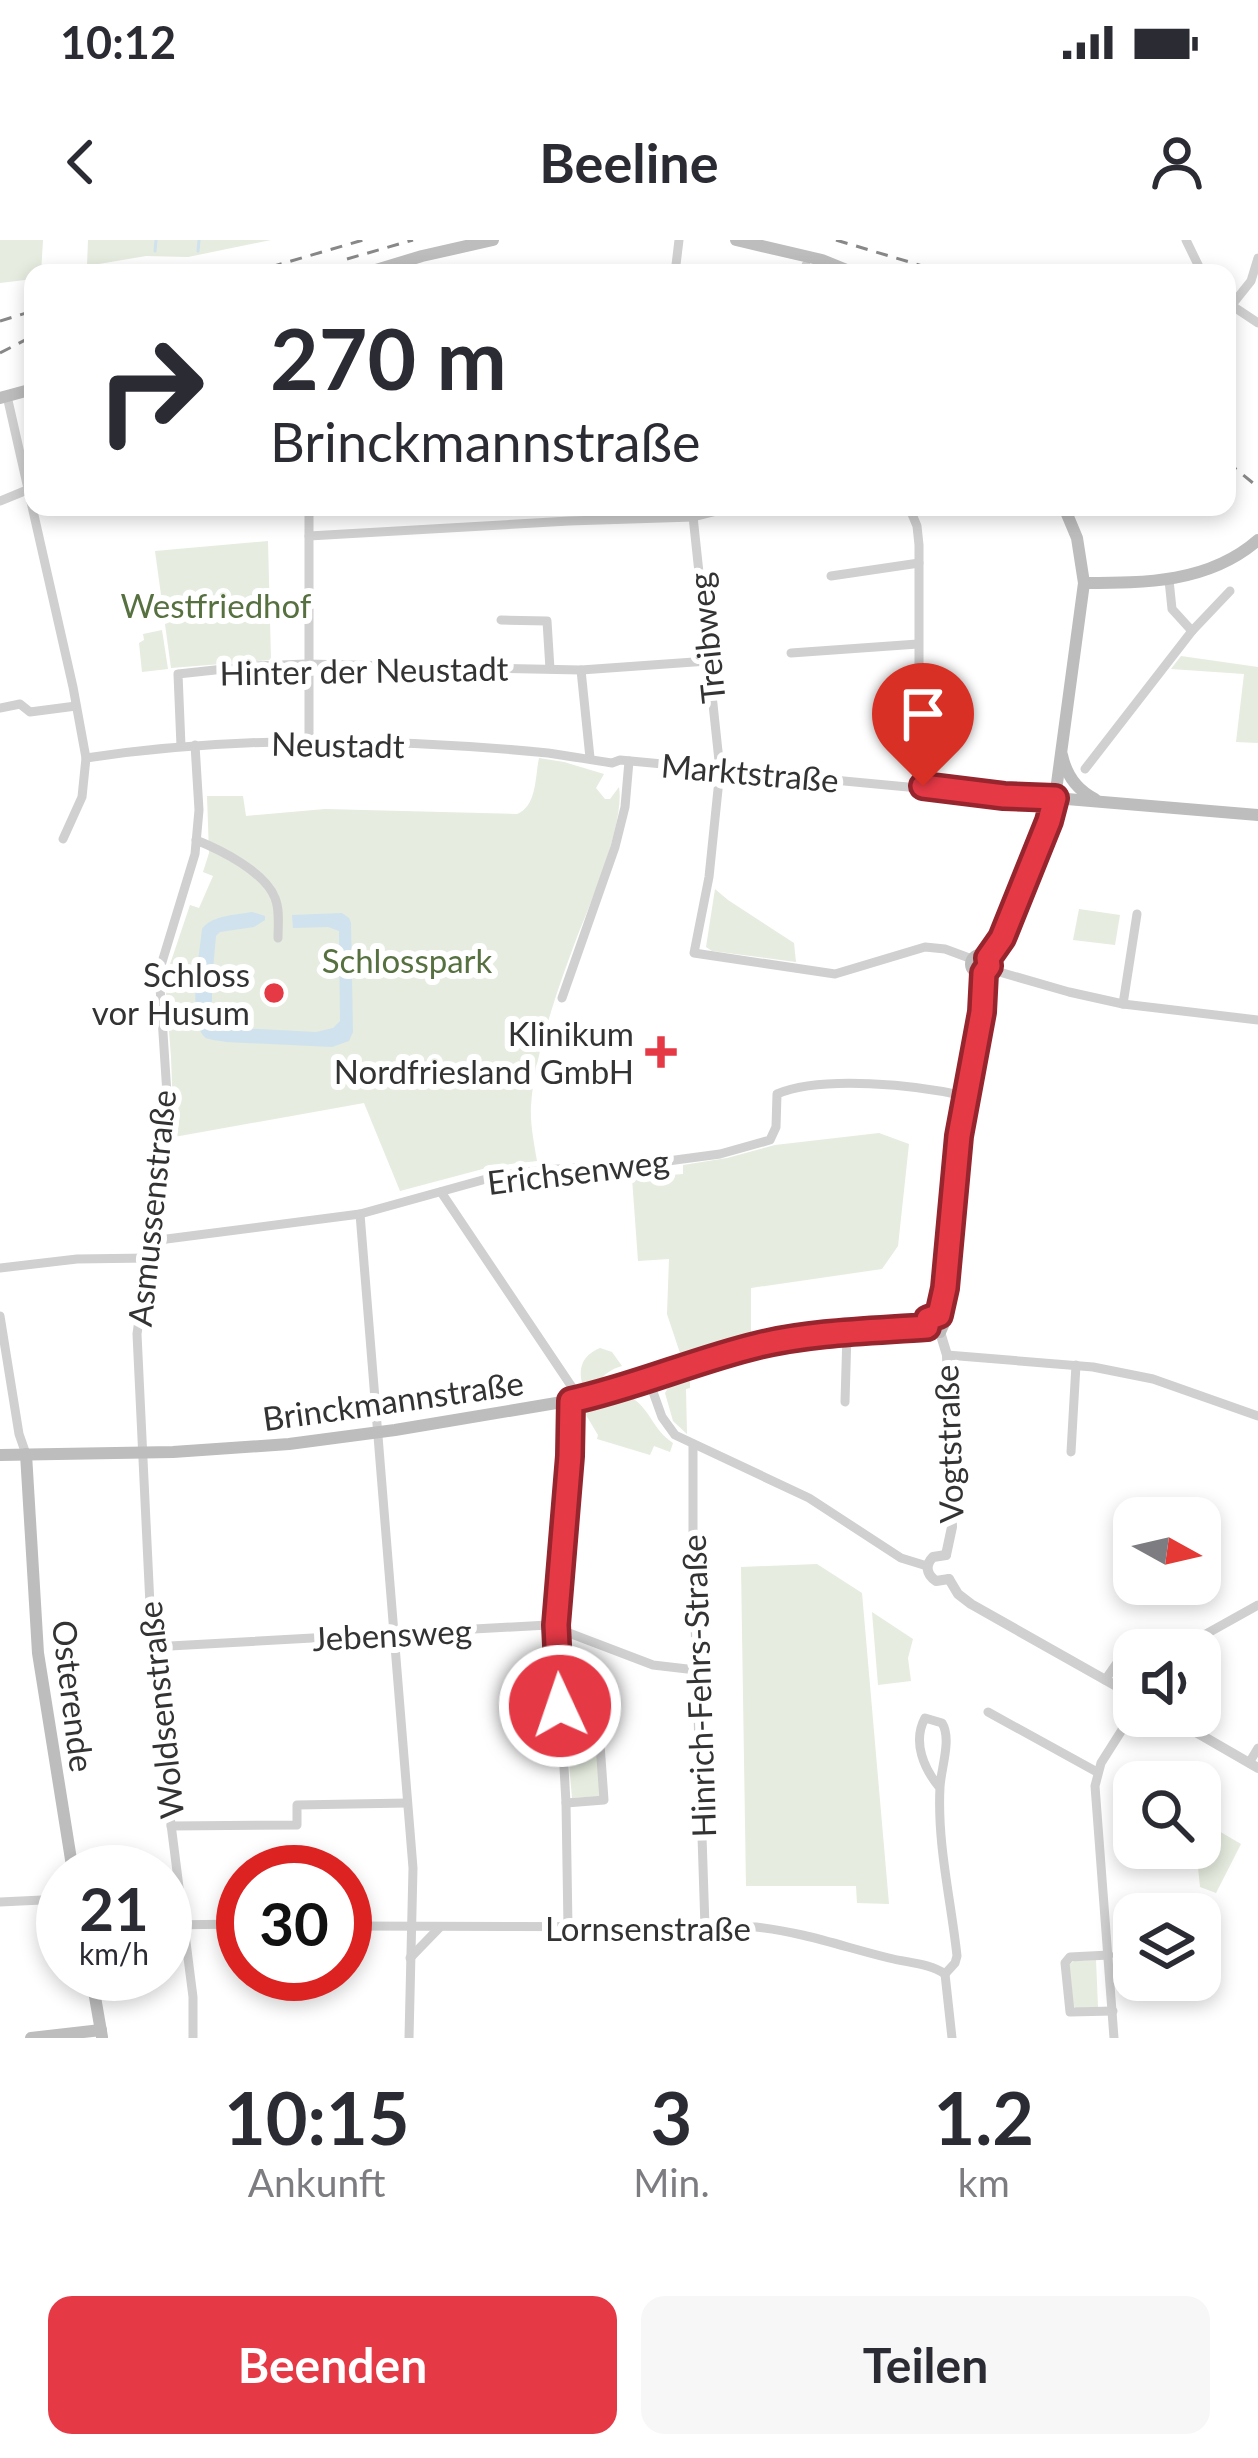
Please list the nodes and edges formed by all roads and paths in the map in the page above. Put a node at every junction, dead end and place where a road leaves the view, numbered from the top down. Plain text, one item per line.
1 (493, 240) edge
2 (736, 240) edge
3 (1258, 258) edge
4 (396, 264) edge
5 (831, 264) edge
6 (1236, 297) edge
7 (4, 397) edge
8 (24, 457) edge
9 (36, 516) edge
10 (309, 516) edge
11 (567, 516) edge
12 (637, 516) edge
13 (693, 516) edge
14 (912, 516) edge
15 (1068, 516) edge
16 (568, 521) junction
17 (309, 536) junction
18 (1258, 541) edge
19 (919, 563) junction
20 (832, 576) dead end
21 (1169, 580) junction
22 (1084, 583) junction
23 (1230, 591) dead end
24 (501, 620) dead end
25 (1192, 632) junction
26 (919, 644) junction
27 (791, 653) dead end
28 (708, 661) junction
29 (308, 664) junction
30 (550, 669) junction
31 (581, 670) junction
32 (76, 706) junction
33 (0, 707) edge
34 (309, 741) junction
35 (195, 745) junction
36 (182, 746) junction
37 (1061, 750) junction
38 (86, 758) junction
39 (590, 758) junction
40 (629, 761) junction
41 (1085, 769) dead end
42 (720, 770) junction
43 (923, 786) junction
44 (1055, 798) junction
45 (1101, 802) junction
46 (1258, 815) edge
47 (63, 839) dead end
48 (196, 840) junction
49 (1137, 914) dead end
50 (278, 938) dead end
51 (972, 959) joint
52 (987, 967) junction
53 (562, 998) dead end
54 (1124, 1004) junction
55 (1258, 1019) edge
56 (965, 1096) junction
57 (441, 1192) junction
58 (360, 1214) junction
59 (151, 1241) junction
60 (149, 1258) junction
61 (0, 1268) edge
62 (0, 1316) edge
63 (934, 1329) junction
64 (847, 1333) junction
65 (947, 1355) junction
66 (1076, 1365) junction
67 (648, 1378) junction
68 (575, 1400) junction
69 (845, 1402) dead end
70 (1258, 1416) edge
71 (377, 1431) junction
72 (693, 1444) junction
73 (141, 1452) junction
74 (1071, 1452) dead end
75 (26, 1454) junction
76 (0, 1455) edge
77 (946, 1555) junction
78 (927, 1566) junction
79 (949, 1580) junction
80 (1258, 1605) edge
81 (556, 1625) junction
82 (1217, 1629) edge
83 (394, 1635) junction
84 (152, 1647) junction
85 (1113, 1668) edge
86 (696, 1670) junction
87 (1105, 1680) junction
88 (1113, 1684) edge
89 (988, 1712) dead end
90 (1118, 1737) edge
91 (1204, 1737) edge
92 (563, 1747) junction
93 (1258, 1748) edge
94 (1253, 1766) edge
95 (1097, 1772) junction
96 (940, 1788) junction
97 (407, 1803) junction
98 (566, 1803) junction
99 (171, 1826) junction
100 (69, 1845) edge
101 (174, 1845) edge
102 (36, 1900) edge
103 (0, 1902) edge
104 (372, 1926) edge
105 (412, 1927) junction
106 (440, 1927) junction
107 (705, 1927) junction
108 (568, 1928) junction
109 (1109, 1955) junction
110 (410, 1958) junction
111 (945, 1974) junction
112 (192, 1981) edge
113 (96, 2001) edge
114 (1112, 2012) junction
115 (101, 2034) edge
116 (31, 2038) edge
117 (193, 2038) edge
118 (410, 2038) edge
119 (952, 2038) edge
120 (1114, 2038) edge

1 - 4 main road
2 - 5 main road
3 - 6 street
7 - 8 street
9 - 32 street
10 - 17 street
11 - 16 street
12 - 16 street
13 - 28 street, Treibweg
14 - 19 street
15 - 22 main road
16 - 17 street
17 - 29 street
18 - 21 main road
19 - 20 street
19 - 26 street
21 - 22 main road
21 - 25 street
22 - 37 main road
23 - 25 street
24 - 30 street, Hinter der Neustadt
25 - 41 street
26 - 27 street
26 - 43 street
28 - 31 street, Hinter der Neustadt
28 - 42 street, Treibweg
29 - 30 street, Hinter der Neustadt
29 - 34 street
29 - 36 street, Hinter der Neustadt
30 - 31 street, Hinter der Neustadt
31 - 39 street
32 - 33 street
32 - 38 street
34 - 35 street, Neustadt
34 - 39 street, Neustadt
35 - 36 street, Neustadt
35 - 48 street, Asmussenstraße
36 - 38 street, Neustadt
37 - 44 main road
37 - 45 main road
38 - 47 street
39 - 40 street, Marktstraße
40 - 42 street, Marktstraße
40 - 53 street
42 - 43 street, Marktstraße
42 - 51 street, Treibweg
43 - 44 street, Marktstraße
44 - 45 main road
44 - 52 main road
45 - 46 main road
48 - 50 street
48 - 59 street, Asmussenstraße
49 - 54 street
51 - 52 main road
52 - 54 street
52 - 56 main road
54 - 55 street
56 - 57 street, Erichsenweg
56 - 63 main road
57 - 58 street, Erichsenweg
57 - 68 street
58 - 59 street, Erichsenweg
58 - 71 street
59 - 60 street, Asmussenstraße
60 - 61 street
60 - 73 street, Asmussenstraße
62 - 75 street
63 - 64 main road, Brinckmannstraße
63 - 65 street, Vogtstraße
64 - 67 main road, Brinckmannstraße
64 - 69 street
65 - 66 street
65 - 77 street, Vogtstraße
66 - 70 street
66 - 74 street
67 - 68 main road, Brinckmannstraße
67 - 72 street
68 - 71 main road, Brinckmannstraße
68 - 81 street
71 - 73 main road, Brinckmannstraße
71 - 83 street
72 - 78 street
72 - 86 street, Hinrich-Fehrs-Straße
73 - 75 main road, Brinckmannstraße
73 - 84 street, Woldsenstraße
75 - 76 main road, Brinckmannstraße
75 - 100 main road, Osterende
77 - 78 street
77 - 79 street
78 - 79 street
79 - 87 street
80 - 82 street
81 - 83 street, Jebensweg
81 - 86 street, Jebensweg
81 - 92 street
83 - 84 street, Jebensweg
83 - 97 street
84 - 99 street, Woldsenstraße
85 - 87 street
86 - 107 street, Hinrich-Fehrs-Straße
87 - 88 street
89 - 95 street
90 - 95 street
91 - 94 street
92 - 98 street
92 - 98 street
93 - 94 street
95 - 109 street
96 - 96 street
96 - 111 street
97 - 99 street
97 - 105 street
98 - 108 street
99 - 101 street, Woldsenstraße
102 - 103 street
104 - 105 street, Lornsenstraße
105 - 106 street, Lornsenstraße
105 - 110 street
106 - 108 street, Lornsenstraße
106 - 110 street
107 - 108 street, Lornsenstraße
107 - 111 street, Lornsenstraße
109 - 114 street
109 - 114 street
110 - 118 street
111 - 119 street
112 - 117 street, Woldsenstraße
113 - 115 main road
114 - 120 street
115 - 116 main road

